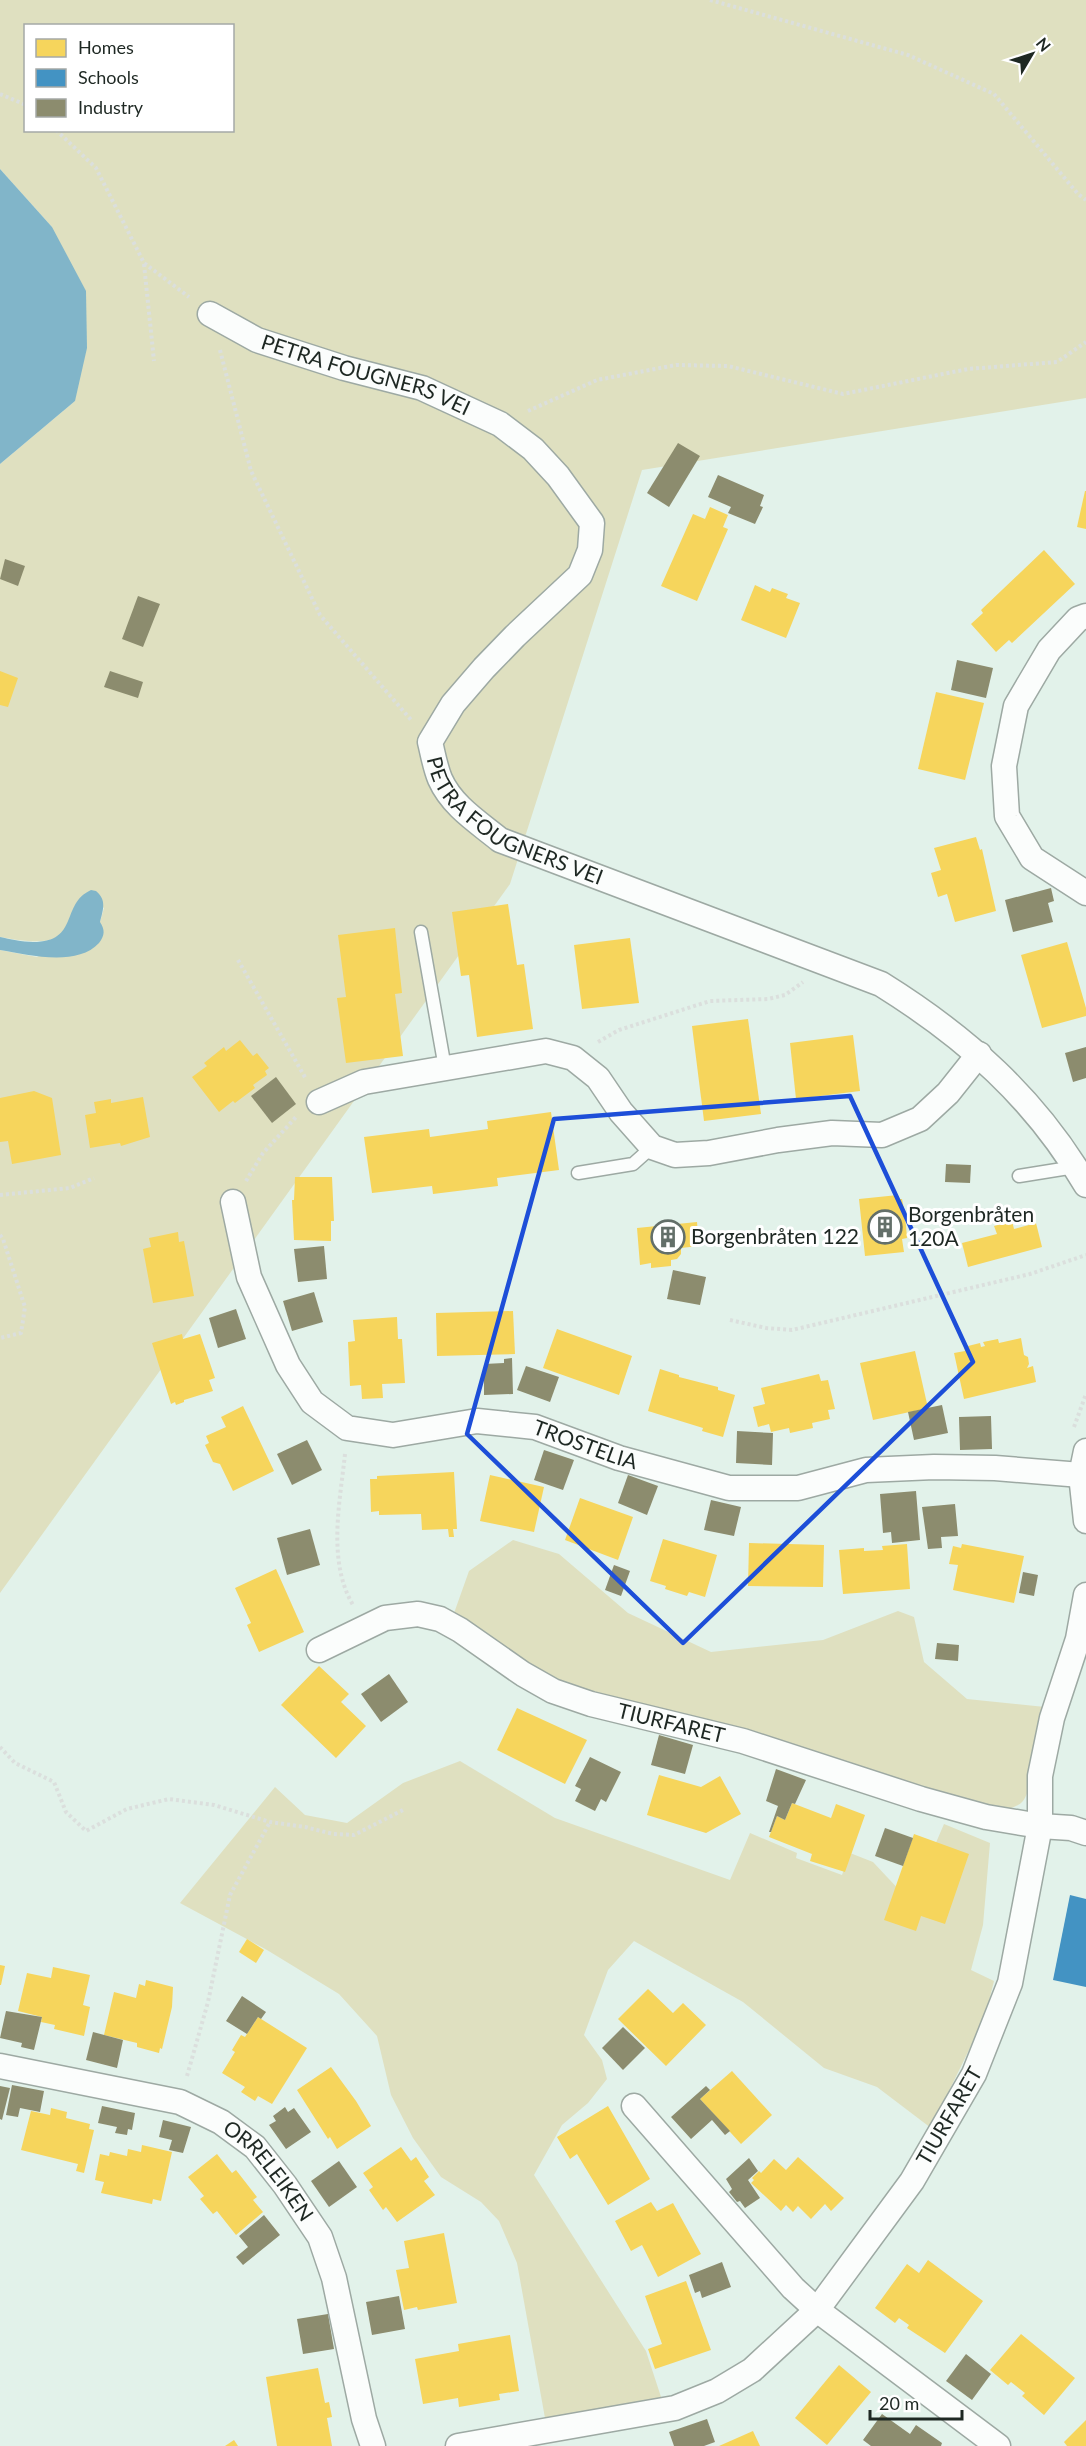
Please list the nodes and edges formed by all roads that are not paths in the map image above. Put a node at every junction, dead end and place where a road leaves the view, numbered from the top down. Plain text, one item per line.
1 (210, 314) road end
2 (1086, 616) edge
3 (1086, 893) edge
4 (421, 932) dead end
5 (979, 1054) junction
6 (445, 1068) junction
7 (319, 1102) road end
8 (652, 1147) junction
9 (578, 1173) dead end
10 (1019, 1176) dead end
11 (1081, 1176) edge
12 (232, 1202) road end
13 (1086, 1451) edge
14 (1083, 1476) edge
15 (1086, 1521) edge
16 (1086, 1595) edge
17 (319, 1650) dead end
18 (1040, 1826) junction
19 (1086, 1833) edge
20 (0, 2066) edge
21 (634, 2106) dead end
22 (817, 2310) junction
23 (373, 2446) edge
24 (458, 2446) edge
25 (998, 2446) edge

1 - 5 street, PETRA FOUGNERS VEI
2 - 3 street
4 - 6 lane
5 - 8 street
5 - 11 street, PETRA FOUGNERS VEI
6 - 7 street
6 - 8 street
8 - 9 lane
10 - 11 lane
12 - 14 street, TROSTELIA
13 - 14 street
14 - 15 street
16 - 18 street, TIURFARET
17 - 18 street, TIURFARET
18 - 19 street
18 - 22 street, TIURFARET
20 - 23 street, ORRELEIKEN
21 - 22 street
22 - 24 street, TIURFARET
22 - 25 street

